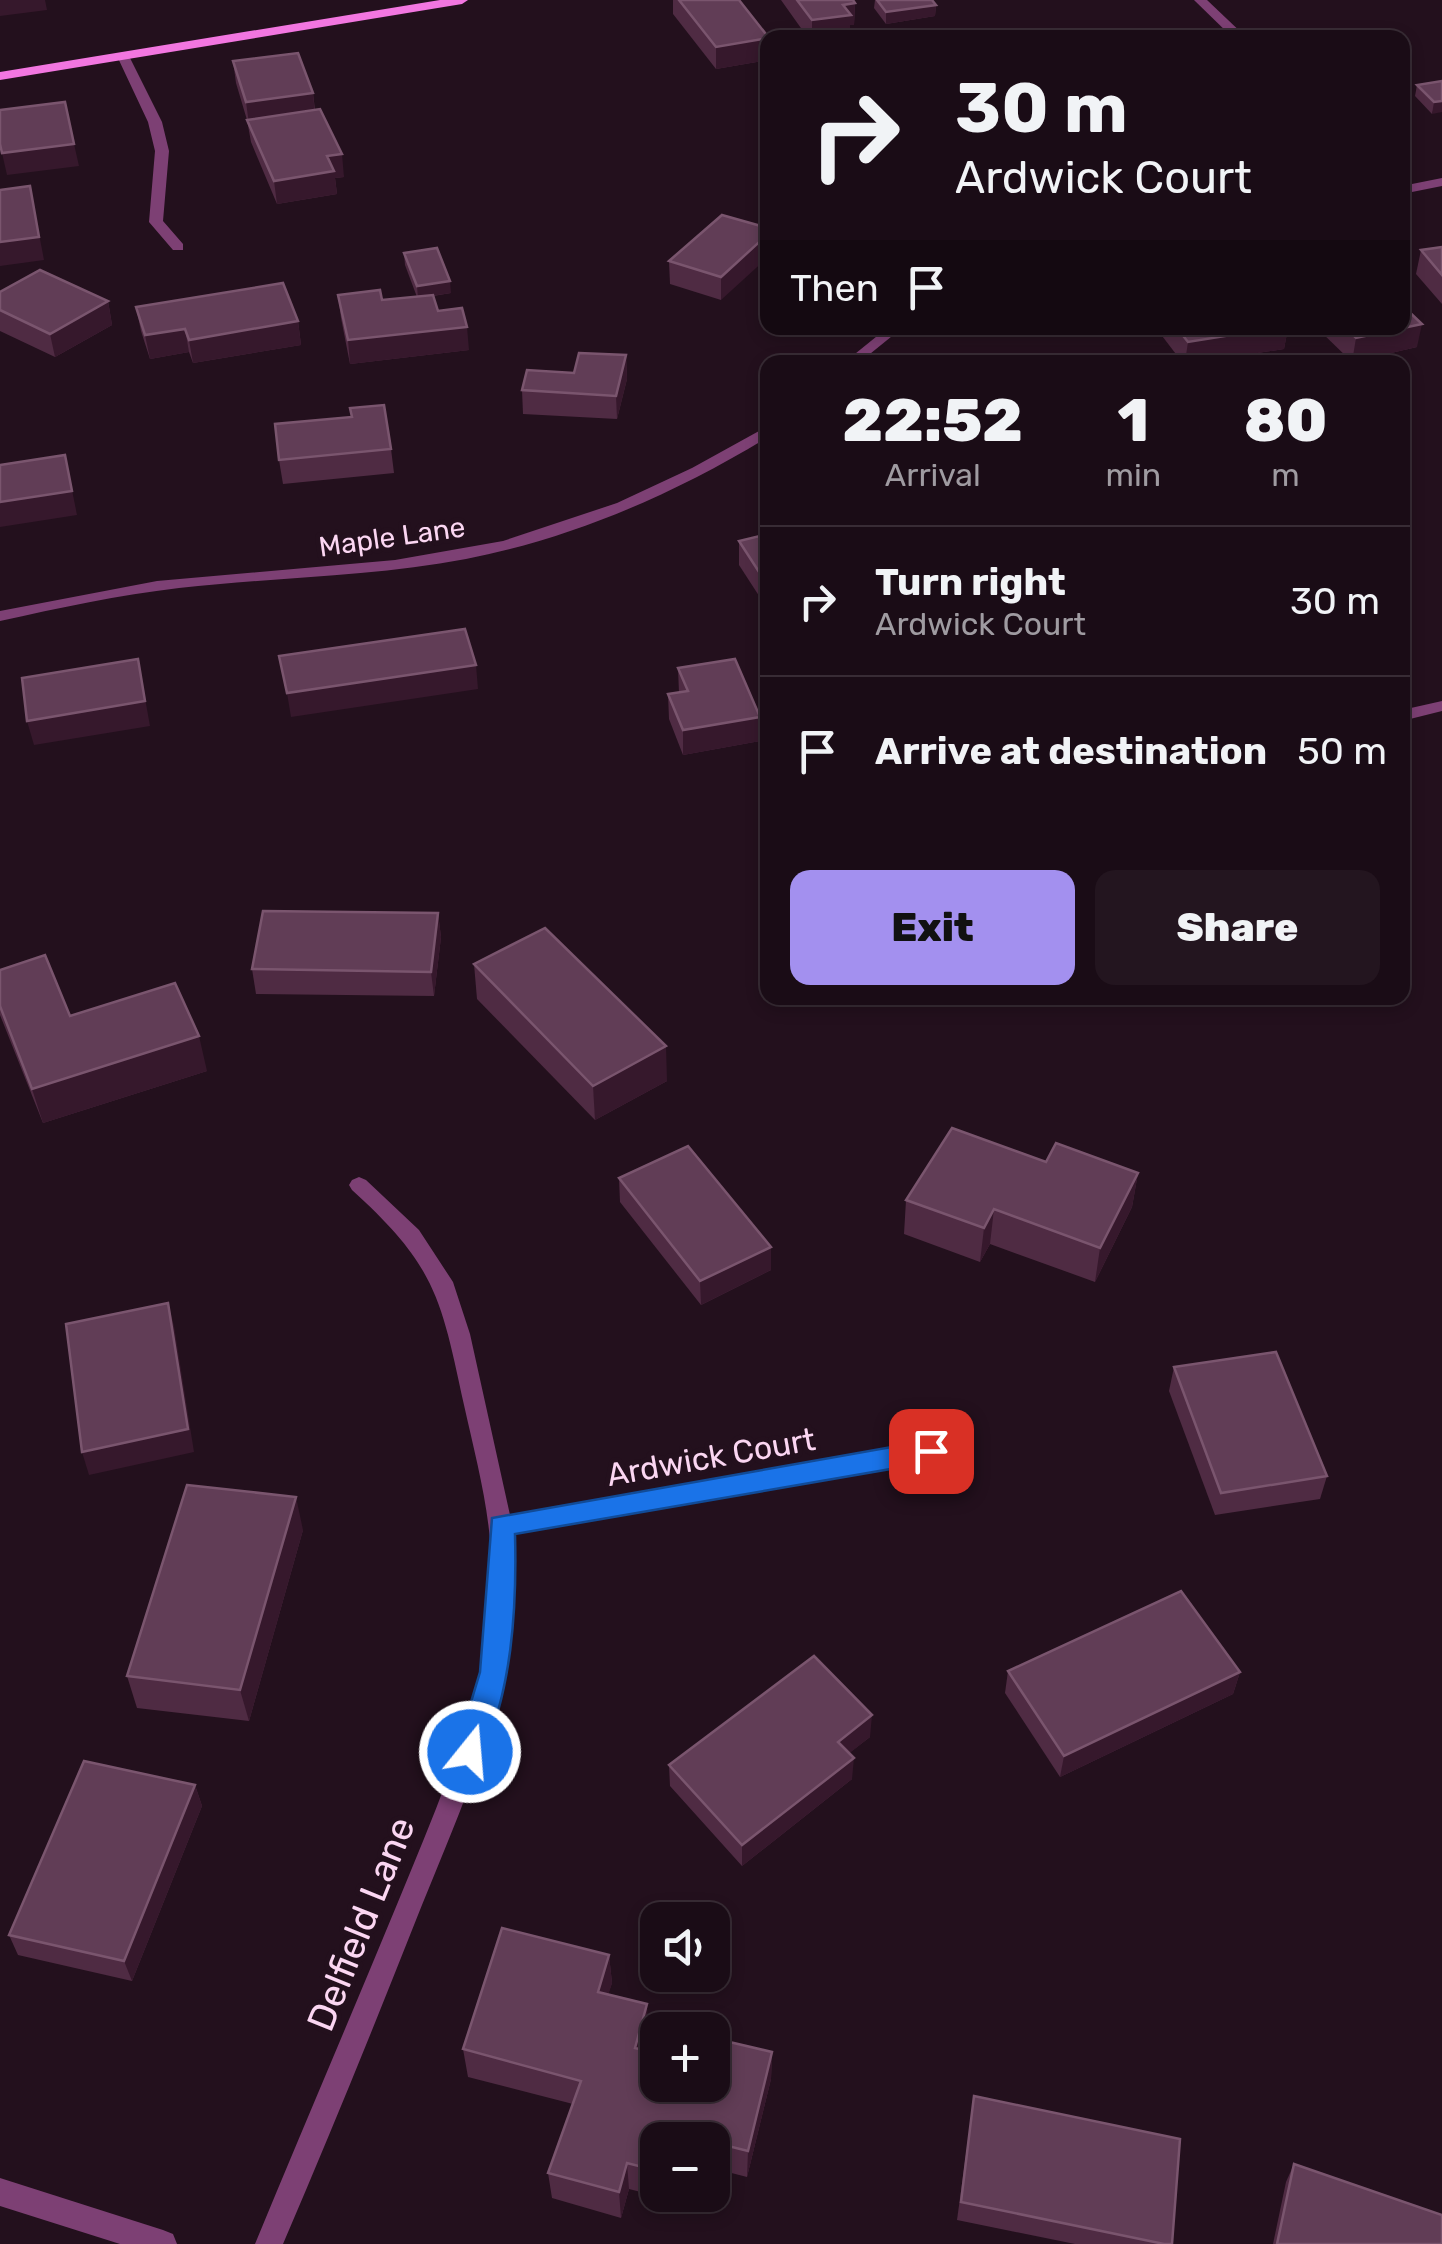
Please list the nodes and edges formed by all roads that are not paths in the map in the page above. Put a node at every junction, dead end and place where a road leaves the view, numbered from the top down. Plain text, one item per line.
1 (462, 0) edge
2 (1200, 0) edge
3 (1233, 30) edge
4 (123, 56) junction
5 (0, 76) edge
6 (1442, 182) edge
7 (1410, 189) edge
8 (178, 247) dead end
9 (887, 335) edge
10 (861, 355) edge
11 (760, 435) edge
12 (0, 616) edge
13 (1442, 706) edge
14 (1410, 714) edge
15 (359, 1185) dead end
16 (931, 1451) dead end
17 (502, 1526) junction
18 (0, 2192) edge
19 (163, 2244) edge
20 (268, 2244) edge

1 - 4 main road
2 - 3 street
4 - 5 main road
4 - 8 street
6 - 7 street
9 - 10 street
11 - 12 street, Maple Lane
13 - 14 street
15 - 17 street, Delfield Lane
16 - 17 street, Ardwick Court
17 - 20 street, Delfield Lane
18 - 19 street

